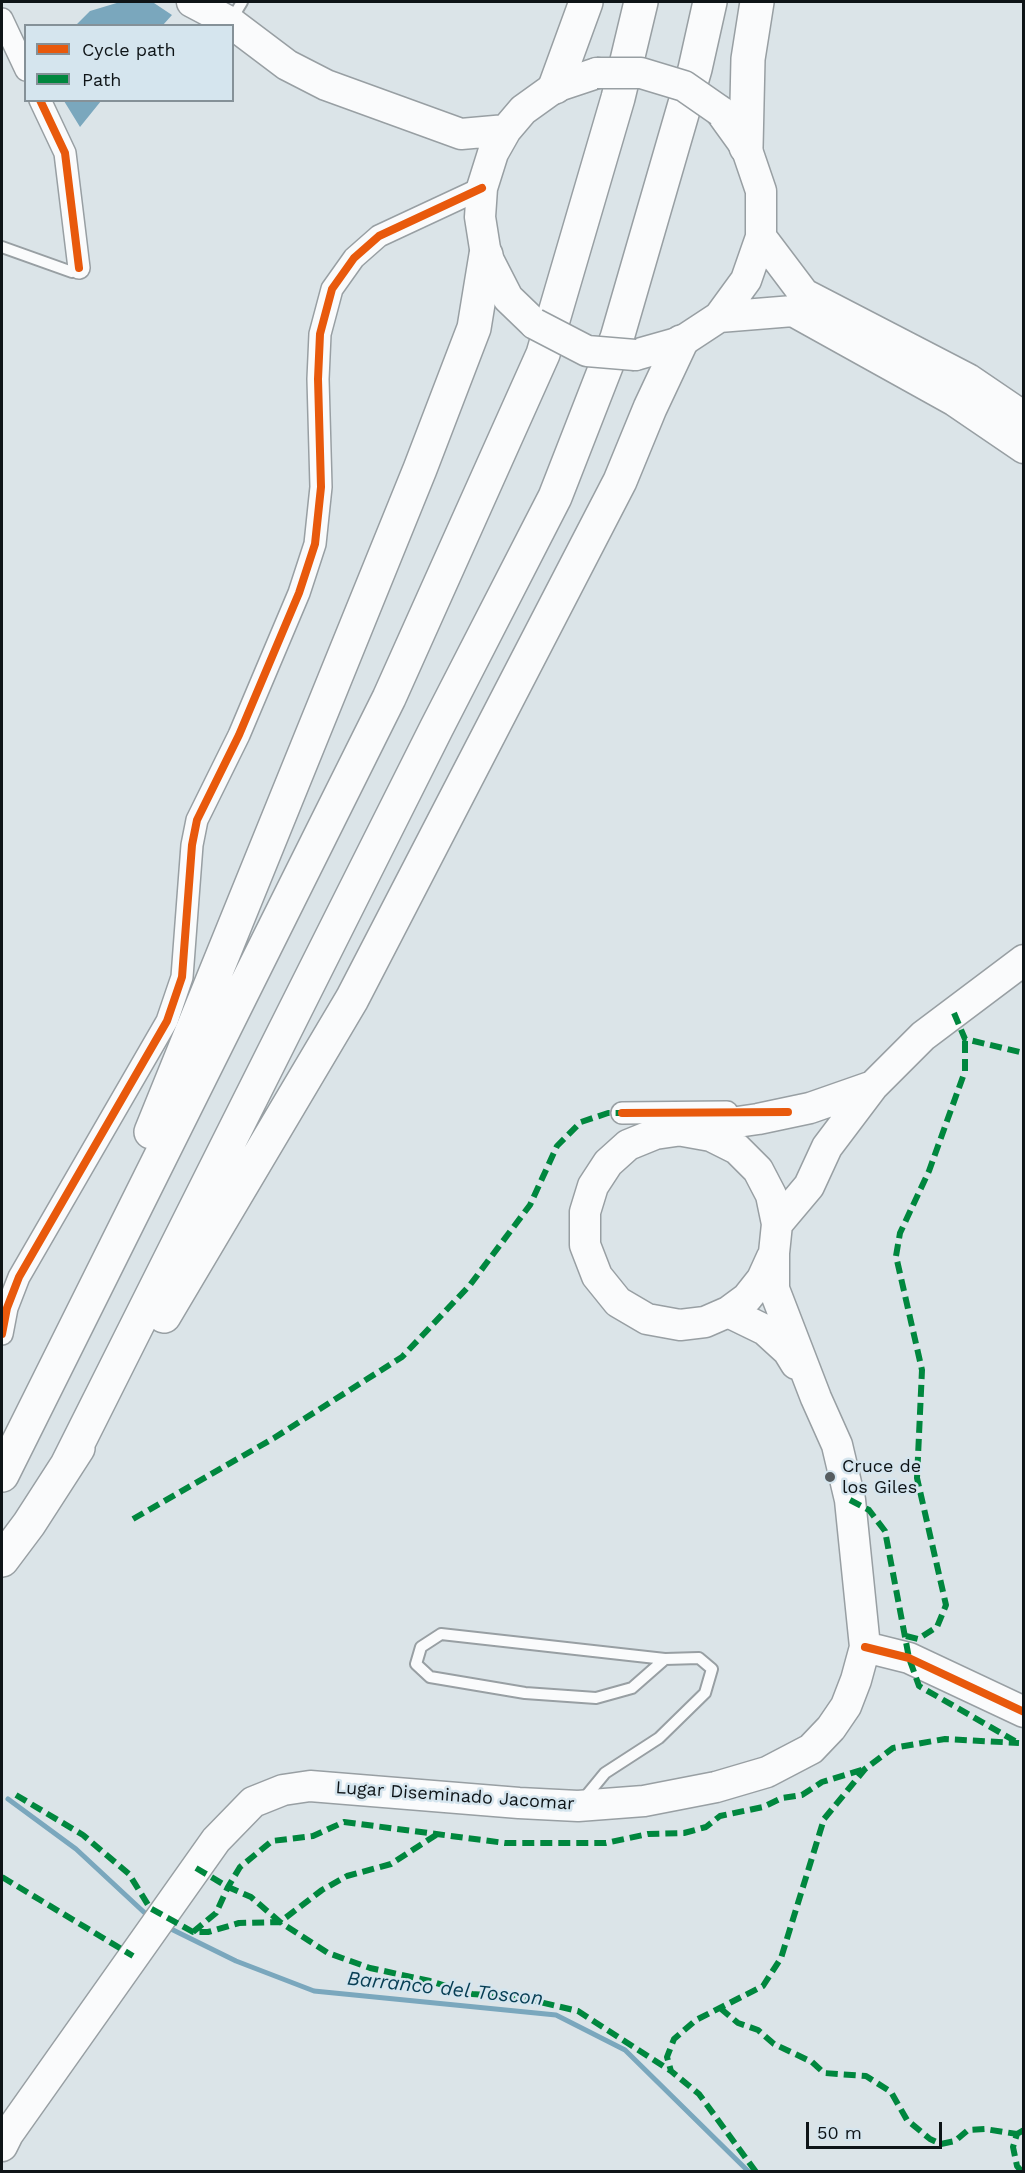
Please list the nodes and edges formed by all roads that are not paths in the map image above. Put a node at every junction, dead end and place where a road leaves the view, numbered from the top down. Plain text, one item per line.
1 (192, 2) edge
2 (585, 2) edge
3 (641, 2) edge
4 (710, 2) edge
5 (757, 2) edge
6 (236, 12) edge
7 (2, 19) edge
8 (24, 66) edge
9 (555, 87) junction
10 (41, 102) edge
11 (506, 130) junction
12 (461, 134) junction
13 (746, 147) junction
14 (483, 191) junction
15 (441, 207) junction
16 (761, 237) junction
17 (2, 247) edge
18 (486, 255) junction
19 (79, 268) joint
20 (719, 317) junction
21 (681, 342) junction
22 (1023, 417) edge
23 (1023, 448) edge
24 (1023, 960) edge
25 (873, 1086) junction
26 (788, 1112) junction
27 (669, 1132) junction
28 (775, 1239) junction
29 (728, 1312) junction
30 (2, 1334) edge
31 (56, 1367) junction
32 (816, 1398) junction
33 (67, 1465) junction
34 (2, 1475) edge
35 (2, 1560) edge
36 (865, 1647) junction
37 (665, 1659) junction
38 (1023, 1712) edge
39 (578, 1806) junction
40 (2, 2146) edge

1 - 6 main road
2 - 9 highway
3 - 31 highway
4 - 33 highway
5 - 13 highway
6 - 12 main road
7 - 8 street
9 - 11 main road
9 - 13 main road, bridge
10 - 19 street
11 - 12 main road
11 - 14 main road
12 - 14 main road
13 - 16 main road
14 - 15 street
14 - 15 street
14 - 18 main road
15 - 30 street
16 - 20 main road
16 - 22 main road
17 - 19 lane
18 - 21 main road, bridge
18 - 31 highway
20 - 21 main road
20 - 23 main road
21 - 33 highway
24 - 25 main road
25 - 26 main road
25 - 28 main road
26 - 27 main road
26 - 27 street
27 - 28 main road
27 - 29 main road
28 - 29 main road
28 - 32 main road
29 - 32 main road
31 - 34 highway
32 - 36 main road, Lugar Diseminado Jacomar
33 - 35 highway
36 - 38 main road
36 - 39 main road, Lugar Diseminado Jacomar
37 - 37 lane
37 - 39 lane
39 - 40 main road, Lugar Diseminado Jacomar

